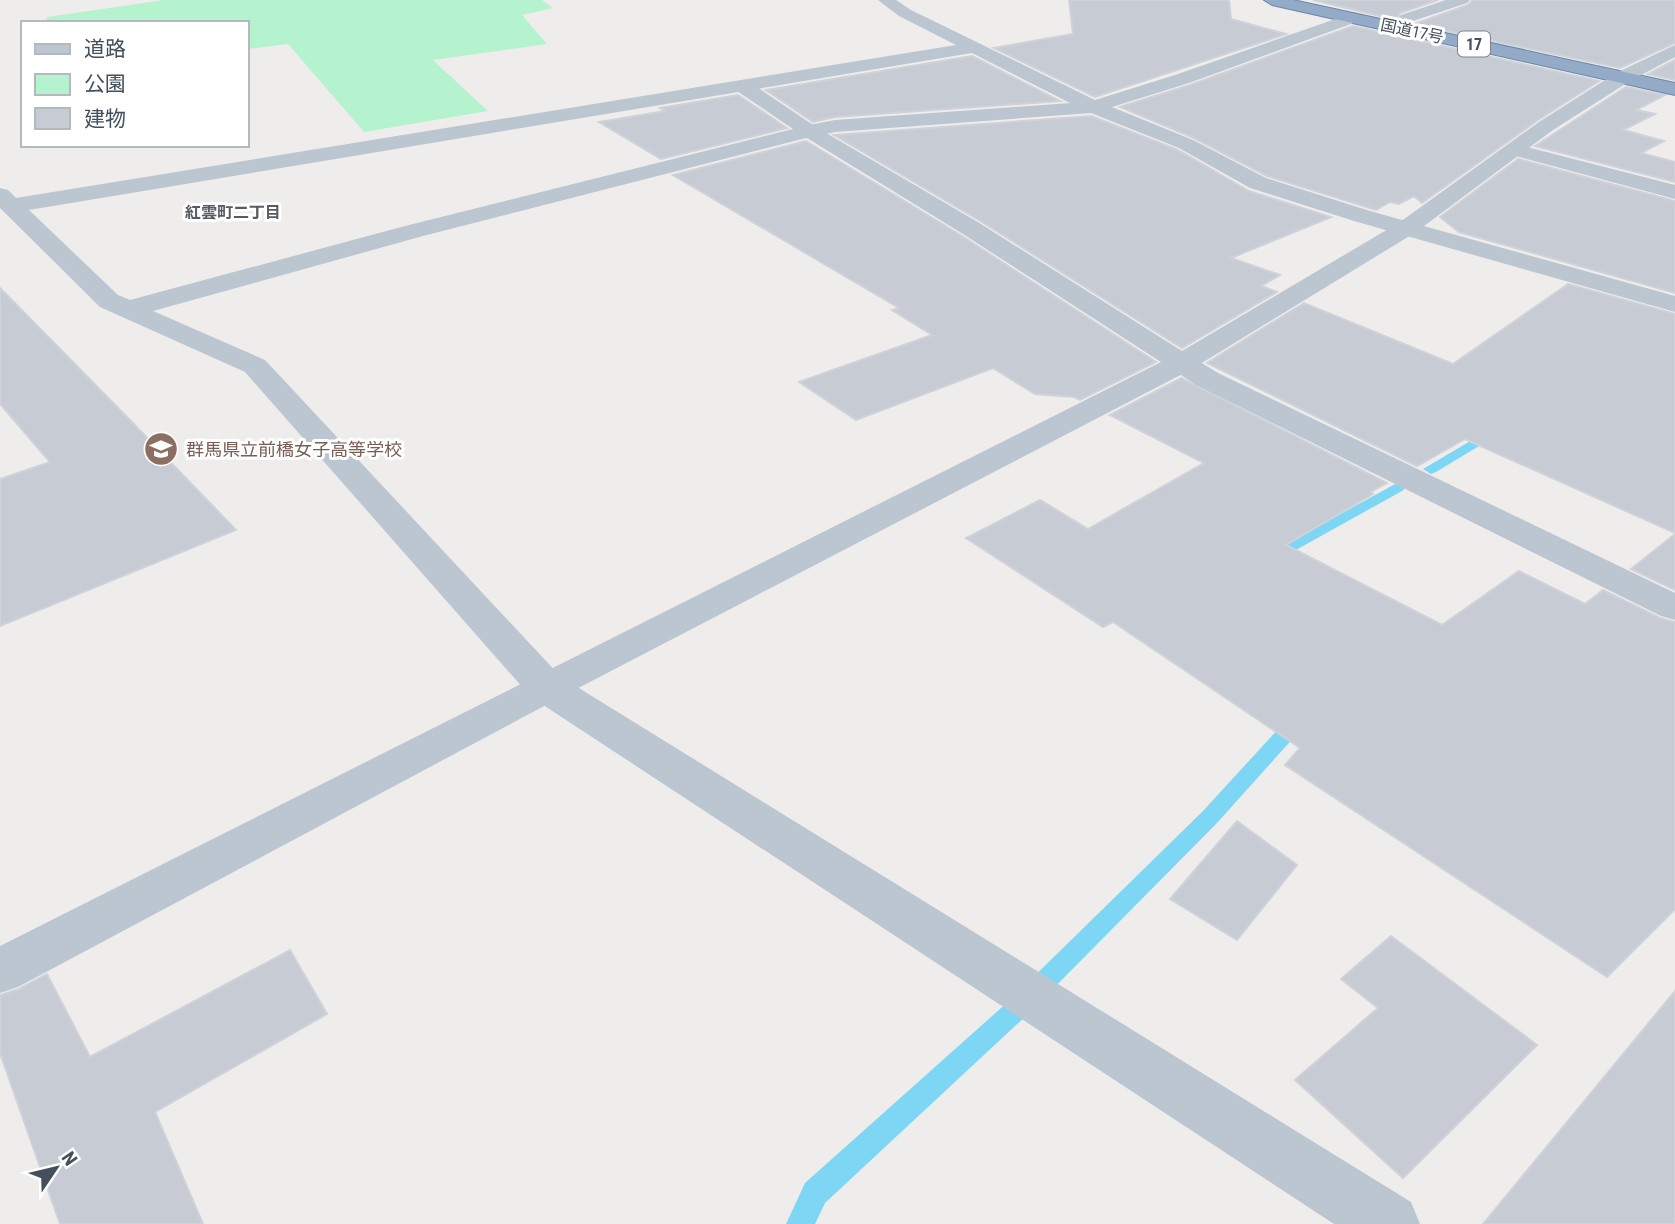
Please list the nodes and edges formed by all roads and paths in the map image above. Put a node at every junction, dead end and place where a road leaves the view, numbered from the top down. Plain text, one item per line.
1 (886, 0) edge
2 (1272, 0) edge
3 (1327, 0) edge
4 (1462, 0) edge
5 (1353, 18) junction
6 (1407, 18) junction
7 (972, 48) junction
8 (1675, 50) edge
9 (1631, 73) junction
10 (1675, 76) edge
11 (741, 85) junction
12 (1675, 89) edge
13 (1093, 107) junction
14 (809, 131) junction
15 (1515, 150) junction
16 (1675, 192) edge
17 (6, 200) edge
18 (1408, 227) junction
19 (1675, 304) edge
20 (125, 310) junction
21 (1182, 363) junction
22 (1675, 608) edge
23 (546, 687) junction
24 (0, 971) edge
25 (1388, 1224) edge

1 - 7 street
2 - 5 highway, 国道17号 / 17
3 - 6 highway, 国道17号 / 17
4 - 6 street
5 - 9 highway, 国道17号 / 17
5 - 13 street
6 - 9 highway, 国道17号 / 17
7 - 11 street
7 - 13 street
8 - 9 street
9 - 10 highway, 国道17号 / 17
9 - 12 highway, 国道17号 / 17
9 - 15 street
11 - 14 street
11 - 17 street
13 - 14 street
13 - 18 street
14 - 20 street
14 - 21 street
15 - 16 street
15 - 18 street
17 - 20 street
18 - 19 street
18 - 21 street
20 - 23 street
21 - 22 street
21 - 23 street
23 - 24 street
23 - 25 street

